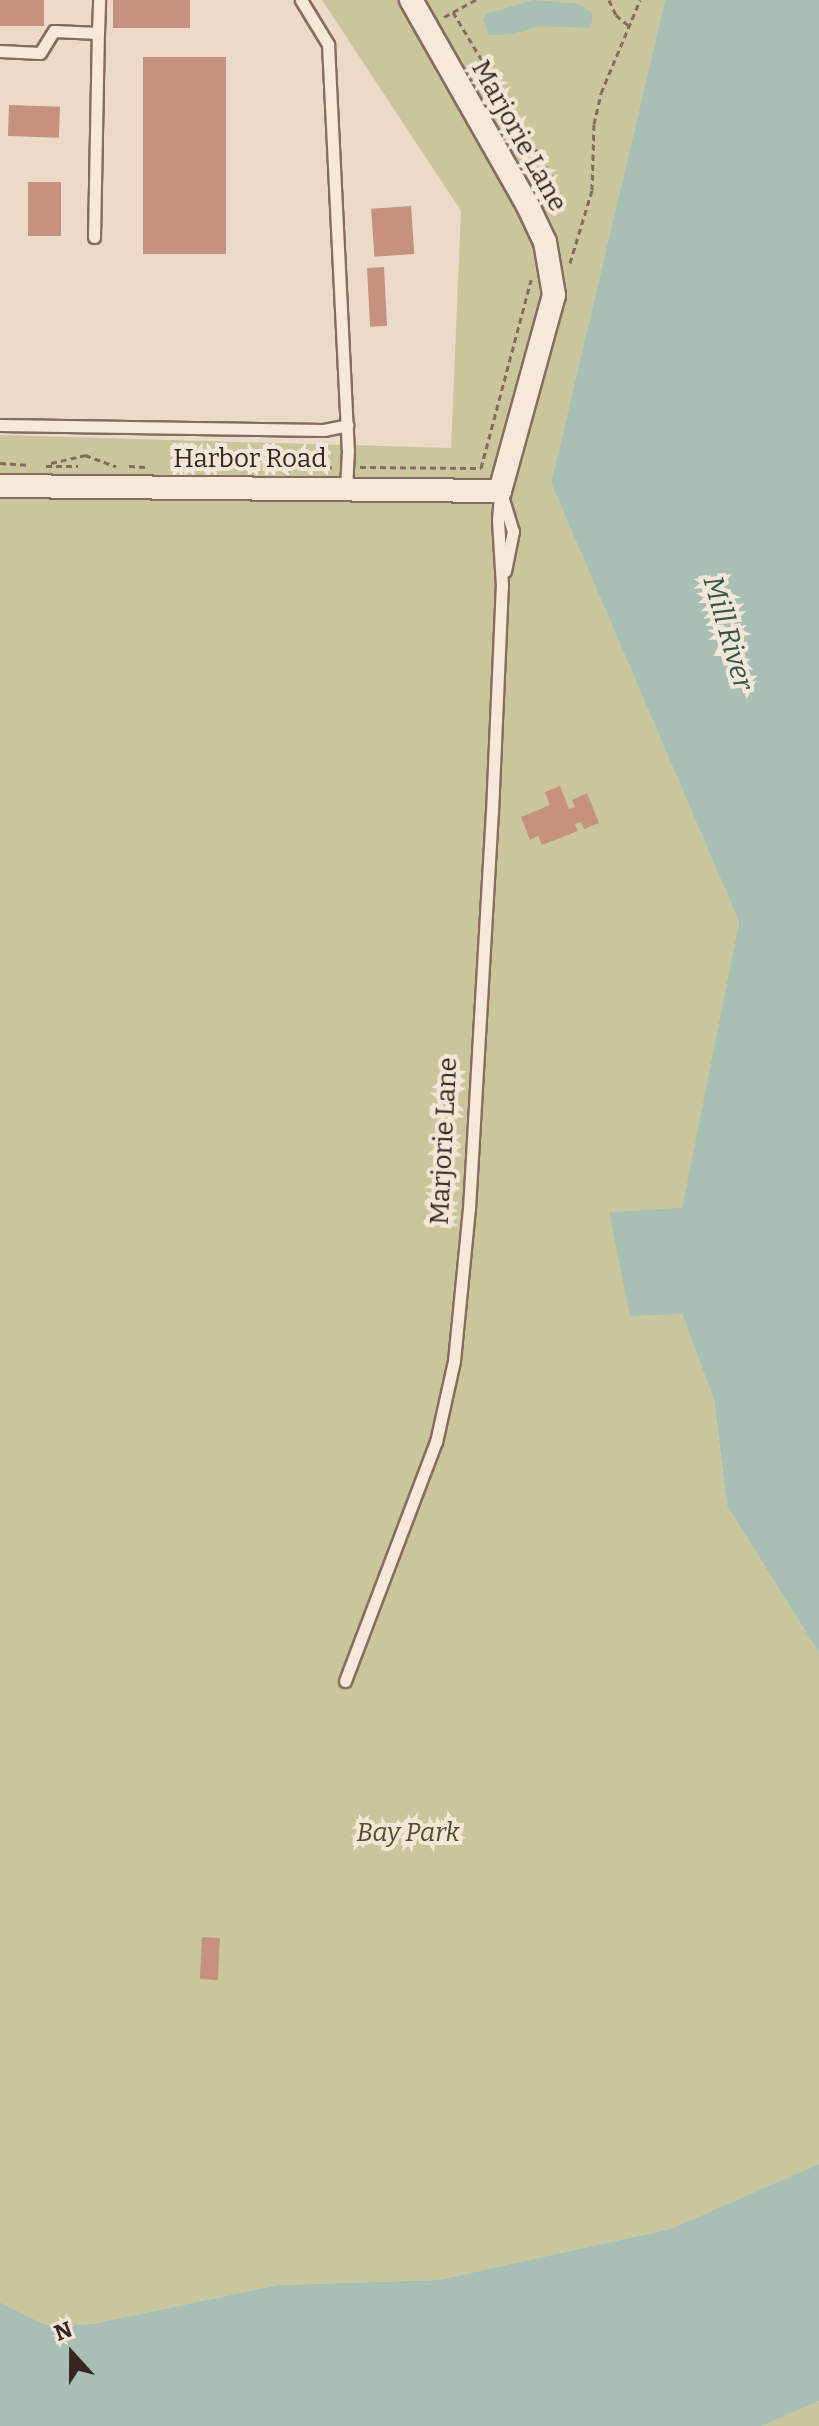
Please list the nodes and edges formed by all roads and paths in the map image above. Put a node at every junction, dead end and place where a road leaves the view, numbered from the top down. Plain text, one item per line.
1 (99, 0) edge
2 (301, 0) edge
3 (411, 0) edge
4 (476, 0) edge
5 (609, 0) edge
6 (640, 0) edge
7 (435, 10) dead end
8 (453, 12) junction
9 (629, 26) junction
10 (98, 33) junction
11 (0, 51) edge
12 (541, 188) dead end
13 (94, 237) dead end
14 (567, 251) dead end
15 (571, 261) junction
16 (531, 280) dead end
17 (554, 295) junction
18 (0, 425) edge
19 (347, 425) junction
20 (44, 466) dead end
21 (187, 466) dead end
22 (118, 467) dead end
23 (360, 467) dead end
24 (239, 470) dead end
25 (0, 486) edge
26 (346, 488) junction
27 (500, 491) junction
28 (345, 1681) dead end

1 - 10 lane
2 - 19 lane
3 - 17 street, Marjorie Lane
4 - 8 path
5 - 9 path
6 - 9 path
7 - 8 path
8 - 12 path
9 - 15 path
10 - 11 lane
10 - 13 lane
14 - 15 path
15 - 17 path
16 - 23 path
17 - 27 street, Marjorie Lane
18 - 19 lane
19 - 26 lane
20 - 22 path
21 - 24 path
25 - 26 street, Harbor Road
26 - 27 street, Harbor Road
27 - 28 lane, Marjorie Lane

